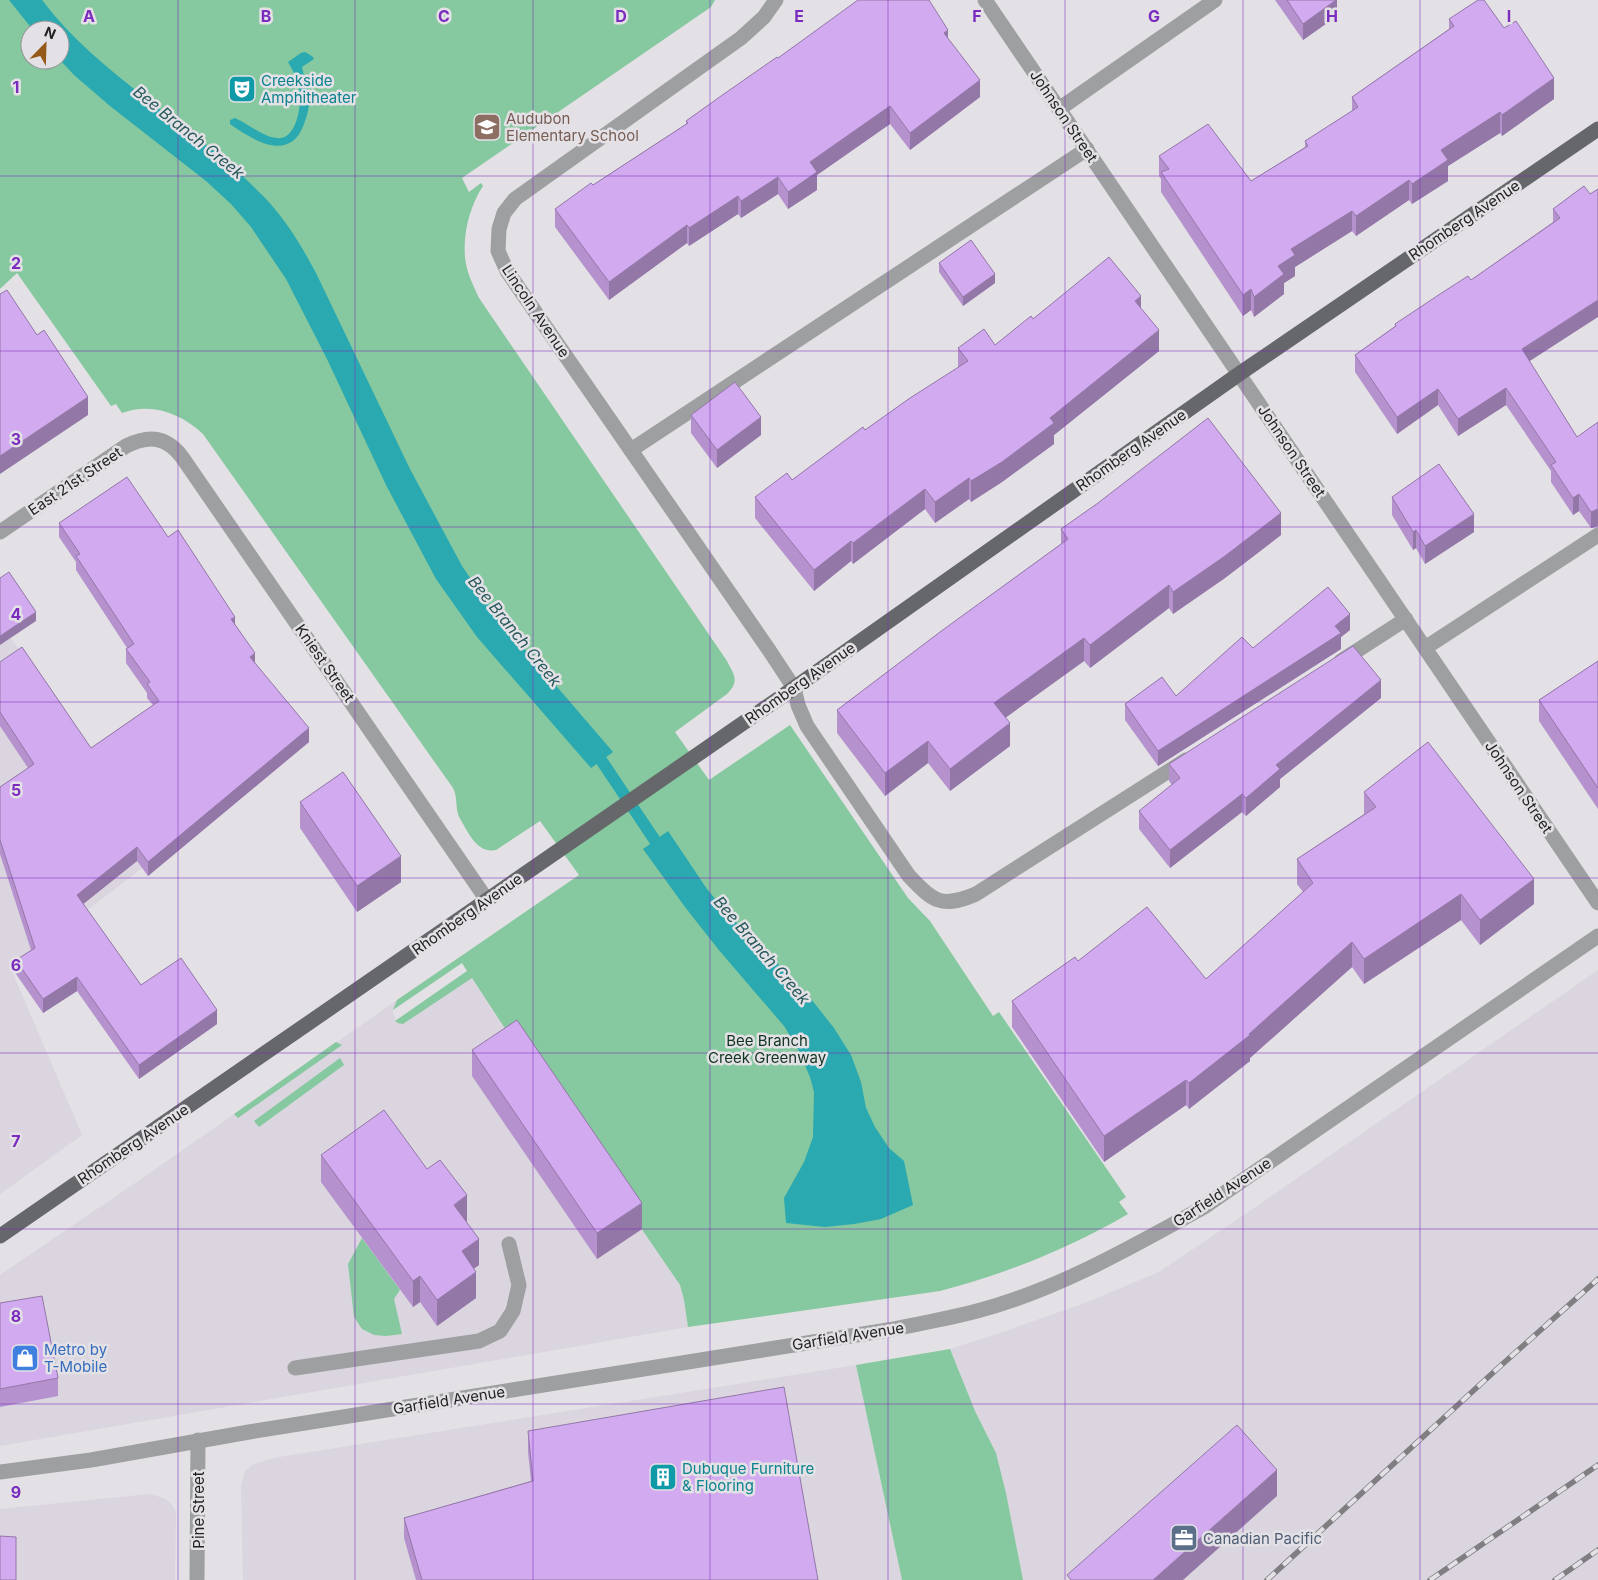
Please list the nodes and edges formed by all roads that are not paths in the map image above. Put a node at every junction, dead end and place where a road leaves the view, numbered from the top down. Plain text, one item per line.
1 (776, 0) edge
2 (985, 0) edge
3 (1215, 0) edge
4 (1059, 109) junction
5 (1598, 129) edge
6 (1087, 149) junction
7 (1239, 374) junction
8 (152, 438) joint
9 (631, 450) junction
10 (0, 532) edge
11 (1598, 534) edge
12 (1406, 620) junction
13 (1424, 648) junction
14 (1332, 667) edge
15 (794, 688) junction
16 (1199, 752) edge
17 (487, 900) junction
18 (1598, 903) edge
19 (1598, 936) edge
20 (0, 1236) edge
21 (509, 1244) dead end
22 (295, 1368) dead end
23 (198, 1440) junction
24 (0, 1472) edge
25 (197, 1580) edge

1 - 9 street, Lincoln Avenue
2 - 4 street, Johnson Street
3 - 4 street
4 - 6 street, Johnson Street
5 - 7 main road, Rhomberg Avenue
6 - 7 street, Johnson Street
6 - 9 street
7 - 12 street, Johnson Street
7 - 15 main road, Rhomberg Avenue
8 - 10 street, East 21st Street
8 - 17 street, Kniest Street
9 - 15 street, Lincoln Avenue
11 - 13 street
12 - 13 street, Johnson Street
12 - 14 street
13 - 18 street, Johnson Street
15 - 16 street, Lincoln Avenue
15 - 17 main road, Rhomberg Avenue
17 - 20 main road, Rhomberg Avenue
19 - 23 street, Garfield Avenue
21 - 22 street
23 - 24 street, Garfield Avenue
23 - 25 street, Pine Street

